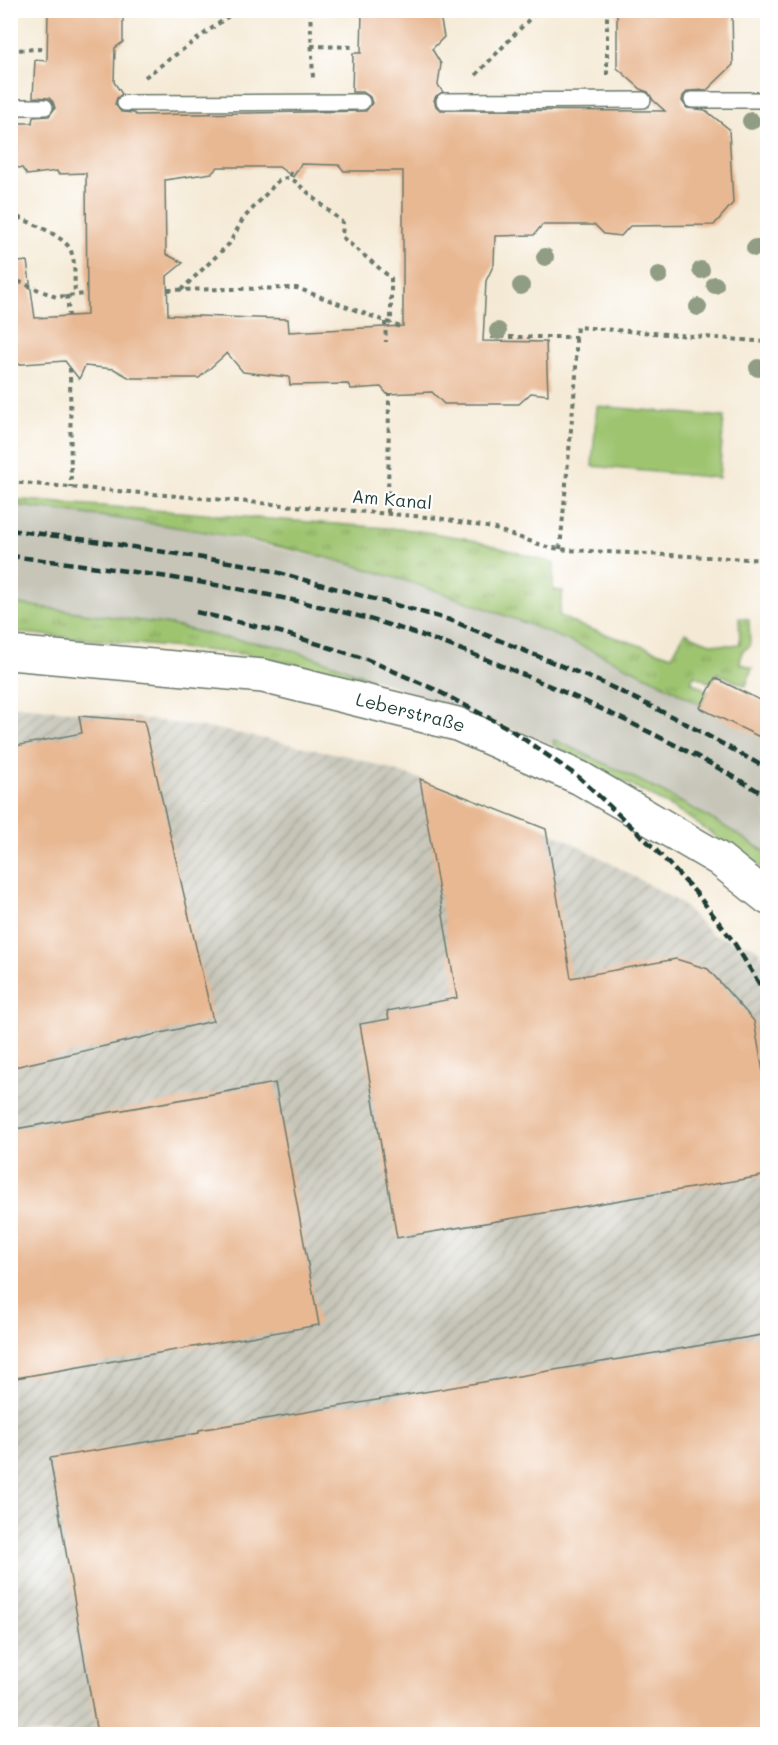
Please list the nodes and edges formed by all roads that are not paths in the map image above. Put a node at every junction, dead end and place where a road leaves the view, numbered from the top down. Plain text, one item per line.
1 (643, 100) dead end
2 (692, 100) dead end
3 (768, 100) edge
4 (444, 101) dead end
5 (362, 102) dead end
6 (131, 104) road end
7 (45, 106) dead end
8 (10, 107) edge
9 (10, 653) edge
10 (768, 898) edge

1 - 4 lane
2 - 3 lane
5 - 6 lane
7 - 8 lane
9 - 10 street, Leberstraße

